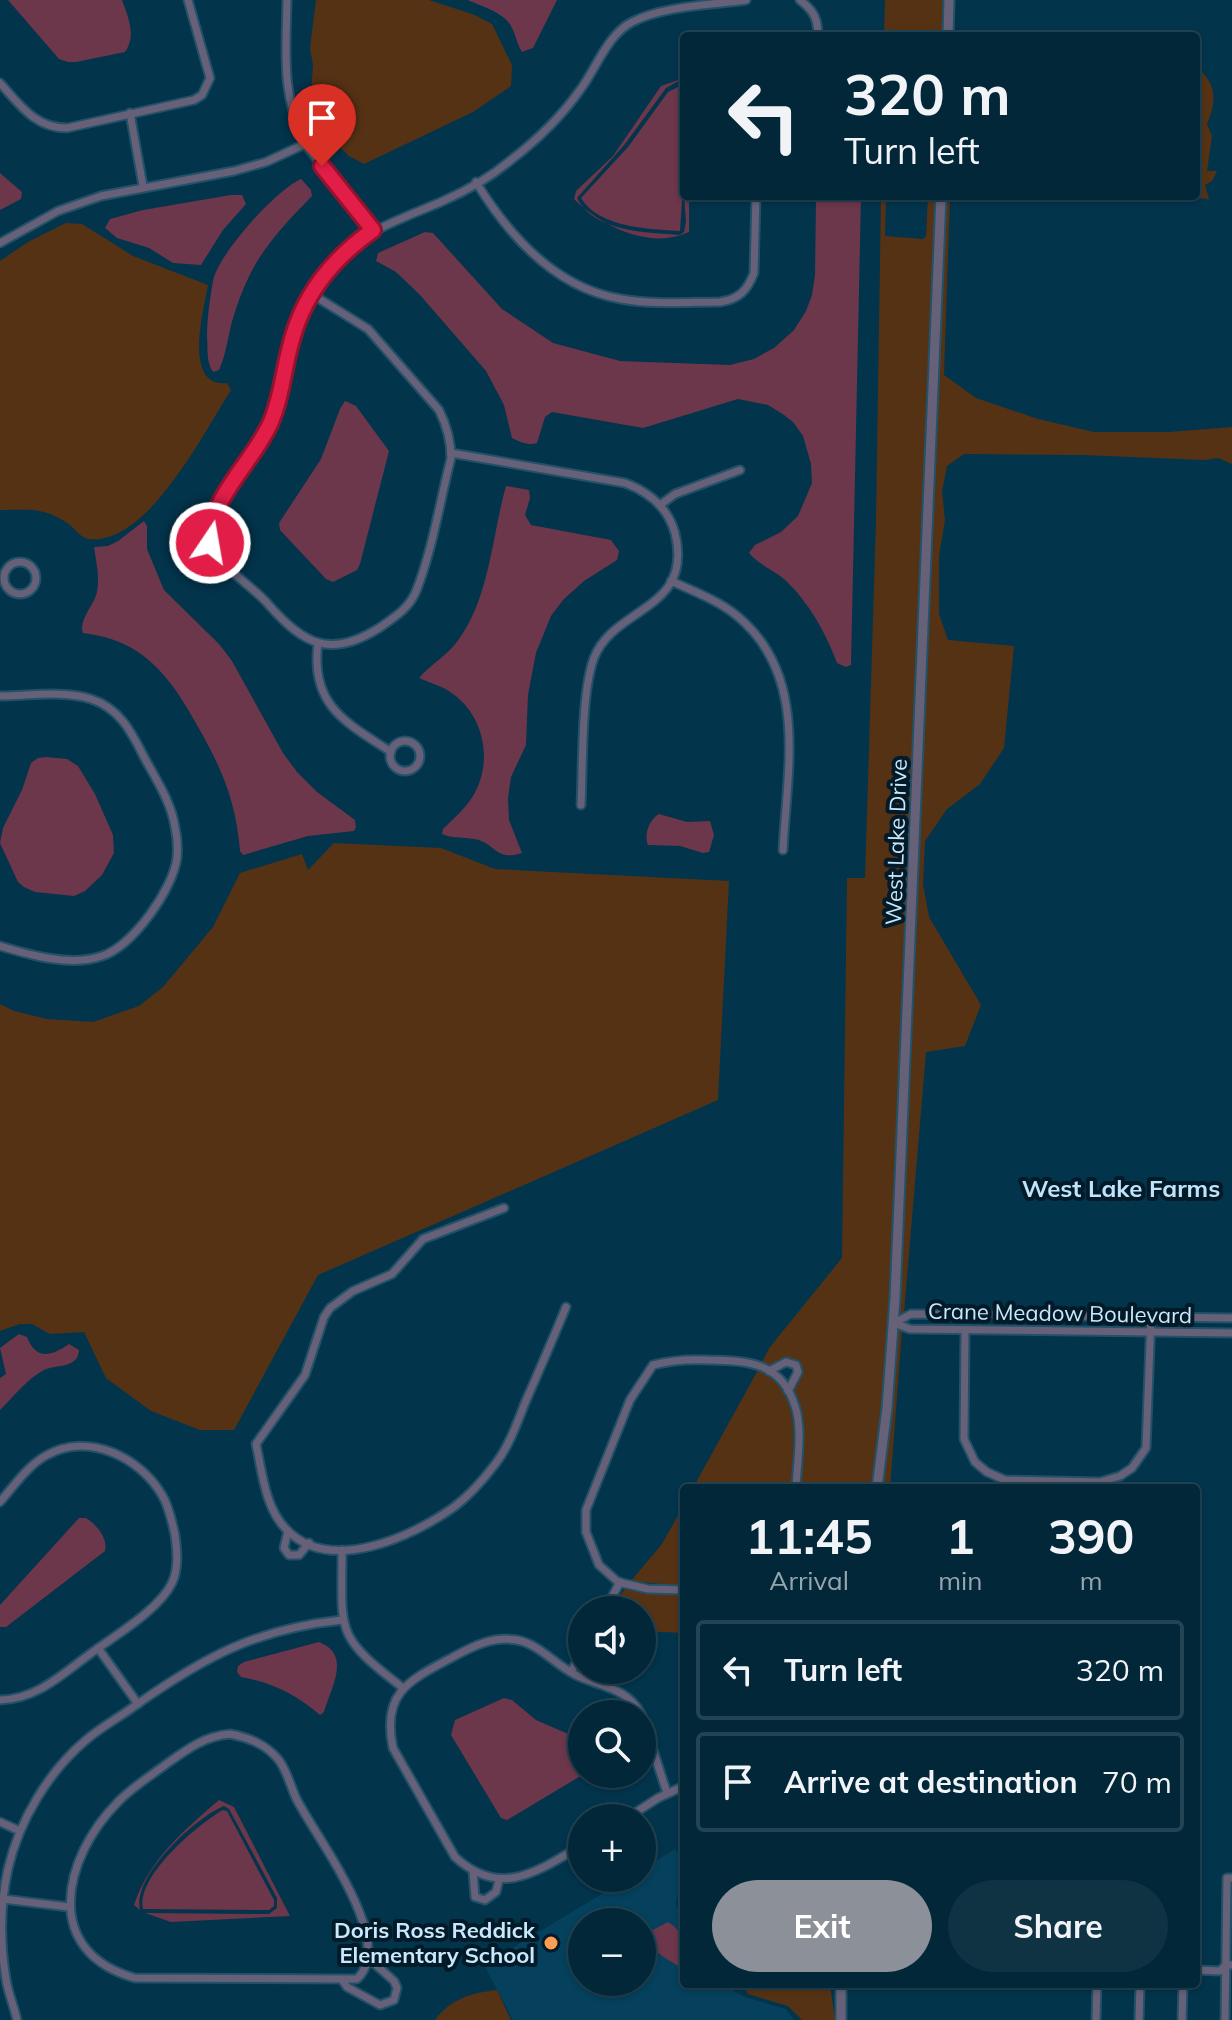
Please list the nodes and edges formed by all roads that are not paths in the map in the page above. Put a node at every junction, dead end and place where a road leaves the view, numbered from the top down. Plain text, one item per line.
1 (188, 0) edge
2 (287, 0) edge
3 (746, 0) edge
4 (800, 0) edge
5 (949, 0) edge
6 (818, 32) edge
7 (948, 32) edge
8 (0, 83) edge
9 (130, 113) junction
10 (305, 144) junction
11 (476, 182) junction
12 (143, 186) junction
13 (756, 200) edge
14 (941, 200) edge
15 (373, 230) junction
16 (0, 243) edge
17 (310, 293) junction
18 (451, 453) junction
19 (740, 470) dead end
20 (660, 505) junction
21 (2, 580) edge
22 (671, 581) junction
23 (318, 643) junction
24 (0, 696) edge
25 (391, 752) junction
26 (581, 805) dead end
27 (783, 850) dead end
28 (0, 946) edge
29 (504, 1208) dead end
30 (566, 1307) dead end
31 (1151, 1317) junction
32 (1232, 1318) edge
33 (894, 1323) junction
34 (965, 1330) junction
35 (1150, 1332) junction
36 (1232, 1333) edge
37 (769, 1371) junction
38 (788, 1391) junction
39 (796, 1484) edge
40 (877, 1484) edge
41 (0, 1502) edge
42 (288, 1531) junction
43 (309, 1543) junction
44 (342, 1550) junction
45 (620, 1582) junction
46 (680, 1590) edge
47 (612, 1596) edge
48 (342, 1620) junction
49 (98, 1648) junction
50 (568, 1670) edge
51 (603, 1684) edge
52 (403, 1688) junction
53 (0, 1700) edge
54 (631, 1700) edge
55 (138, 1704) junction
56 (656, 1759) edge
57 (680, 1788) edge
58 (667, 1793) junction
59 (649, 1804) edge
60 (0, 1822) edge
61 (20, 1831) junction
62 (568, 1853) edge
63 (473, 1871) junction
64 (1230, 1878) edge
65 (499, 1880) junction
66 (3, 1899) junction
67 (69, 1907) junction
68 (1229, 1920) edge
69 (367, 1957) junction
70 (1229, 1965) edge
71 (1200, 1970) edge
72 (343, 1981) junction
73 (841, 1988) edge
74 (1097, 1988) edge
75 (1140, 1988) edge
76 (1183, 1988) edge
77 (17, 2020) edge
78 (841, 2020) edge
79 (1096, 2020) edge
80 (1139, 2020) edge
81 (1182, 2020) edge
82 (1225, 2020) edge

1 - 9 street
2 - 10 street
3 - 11 street
4 - 6 street
5 - 7 street
8 - 9 street
9 - 12 street
10 - 12 street
10 - 15 street
11 - 13 street
11 - 15 street
12 - 16 street
14 - 33 street, West Lake Drive
15 - 17 street
17 - 18 street
17 - 23 street
18 - 20 street
18 - 23 street
19 - 20 street
20 - 22 street
21 - 21 street
22 - 26 street
22 - 27 street
23 - 25 street
24 - 28 street
25 - 25 street
29 - 42 street
30 - 44 street
31 - 32 street, Crane Meadow Boulevard
31 - 33 street, Crane Meadow Boulevard
31 - 35 street
33 - 34 street, Crane Meadow Boulevard
33 - 40 street, West Lake Drive
34 - 35 street, Crane Meadow Boulevard
34 - 35 street
35 - 36 street, Crane Meadow Boulevard
37 - 38 street
37 - 38 street
37 - 45 street
38 - 39 street
41 - 49 street
42 - 43 street
42 - 43 street
43 - 44 street
44 - 48 street
45 - 46 street
45 - 47 street
48 - 52 street
48 - 55 street
49 - 53 street
49 - 55 street
50 - 52 street
51 - 54 street
52 - 63 street
55 - 61 street
56 - 58 street
57 - 58 street
58 - 59 street
60 - 61 street
61 - 66 street
62 - 65 street
63 - 65 street
63 - 65 street
64 - 68 street
66 - 67 street
66 - 77 street
67 - 69 street
67 - 72 street
68 - 70 street
69 - 72 street
69 - 72 street
70 - 71 street
70 - 82 street
73 - 78 street
74 - 79 street
75 - 80 street
76 - 81 street

